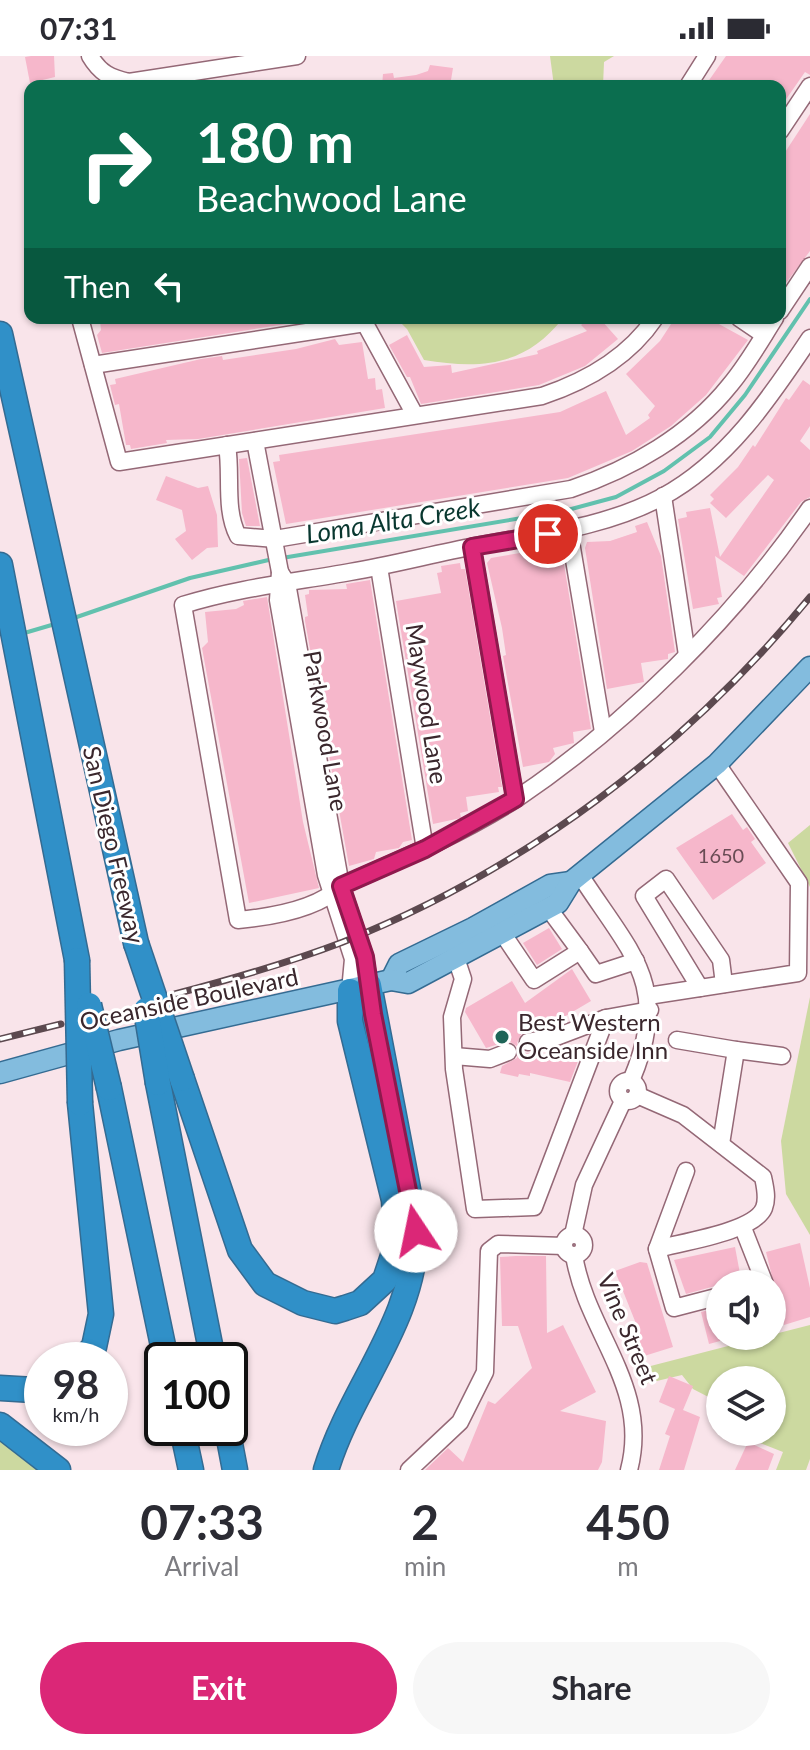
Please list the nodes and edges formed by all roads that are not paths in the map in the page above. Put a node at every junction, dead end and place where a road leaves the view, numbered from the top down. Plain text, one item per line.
1 (90, 56) edge
2 (707, 56) edge
3 (286, 57) edge
4 (120, 80) edge
5 (142, 80) edge
6 (692, 80) edge
7 (810, 86) edge
8 (786, 122) edge
9 (810, 266) edge
10 (786, 302) edge
11 (82, 324) edge
12 (346, 324) edge
13 (366, 324) edge
14 (650, 324) edge
15 (748, 324) edge
16 (771, 324) edge
17 (0, 334) edge
18 (764, 335) junction
19 (810, 338) edge
20 (804, 362) edge
21 (93, 365) junction
22 (415, 415) junction
23 (255, 441) junction
24 (227, 445) junction
25 (663, 496) junction
26 (810, 508) edge
27 (569, 530) junction
28 (276, 545) junction
29 (472, 547) junction
30 (379, 567) junction
31 (2, 574) edge
32 (282, 580) junction
33 (687, 655) junction
34 (810, 667) edge
35 (603, 732) junction
36 (717, 764) junction
37 (515, 799) junction
38 (425, 849) junction
39 (575, 878) junction
40 (336, 892) junction
41 (549, 909) junction
42 (503, 934) junction
43 (580, 951) junction
44 (456, 958) junction
45 (77, 960) junction
46 (636, 961) junction
47 (724, 984) junction
48 (370, 985) junction
49 (700, 988) junction
50 (649, 1003) junction
51 (606, 1018) junction
52 (677, 1040) dead end
53 (528, 1042) dead end
54 (736, 1050) junction
55 (508, 1052) dead end
56 (454, 1056) junction
57 (782, 1056) dead end
58 (0, 1073) edge
59 (170, 1081) junction
60 (630, 1093) junction
61 (721, 1144) junction
62 (686, 1171) dead end
63 (743, 1228) junction
64 (570, 1245) junction
65 (657, 1249) junction
66 (760, 1270) edge
67 (706, 1300) edge
68 (95, 1342) edge
69 (162, 1342) edge
70 (210, 1342) edge
71 (0, 1388) edge
72 (24, 1389) edge
73 (0, 1425) edge
74 (186, 1446) edge
75 (230, 1446) edge
76 (58, 1470) edge
77 (191, 1470) edge
78 (235, 1470) edge
79 (326, 1470) edge
80 (409, 1470) edge
81 (629, 1470) edge

1 - 4 street
2 - 6 street
3 - 5 street
7 - 8 street
9 - 10 street
11 - 21 street
12 - 21 street
13 - 22 street
14 - 22 street
15 - 18 street
16 - 18 street
17 - 59 highway, San Diego Freeway, bridge
18 - 28 street
19 - 20 street
20 - 25 street
21 - 24 street
22 - 23 street
23 - 24 street
23 - 28 street, Parkwood Lane
24 - 28 street
25 - 27 street
25 - 33 street
26 - 33 street
27 - 29 street
27 - 35 street
28 - 32 street, Parkwood Lane
29 - 30 street
29 - 37 street
30 - 32 street
30 - 38 street, Maywood Lane
31 - 45 highway
32 - 40 street, Parkwood Lane
32 - 40 street
33 - 35 street
34 - 36 main road, Oceanside Boulevard
35 - 37 street
36 - 39 main road, Oceanside Boulevard
36 - 47 street
37 - 38 street
38 - 40 street
39 - 41 main road, Oceanside Boulevard
39 - 46 street, Vine Street
39 - 48 main road, Oceanside Boulevard
40 - 48 street, Parkwood Lane
41 - 42 main road, Oceanside Boulevard
41 - 43 street
42 - 43 street
42 - 44 main road, Oceanside Boulevard
43 - 46 street
44 - 48 main road, Oceanside Boulevard
44 - 56 street
45 - 68 highway, bridge
45 - 69 highway, bridge
46 - 50 street, Vine Street
47 - 49 street
47 - 49 street
48 - 58 main road, Oceanside Boulevard
48 - 59 highway
48 - 79 highway
49 - 50 street
50 - 51 street
50 - 60 street, Vine Street
51 - 53 street
51 - 56 street
52 - 54 street
54 - 57 street
54 - 61 street
55 - 56 street
59 - 70 highway, San Diego Freeway
60 - 61 street
60 - 64 street, Vine Street
61 - 63 street
62 - 65 street
63 - 65 street
63 - 66 street
64 - 80 street
64 - 81 street, Vine Street
65 - 67 street
71 - 72 highway
73 - 76 highway
74 - 77 highway
75 - 78 highway

